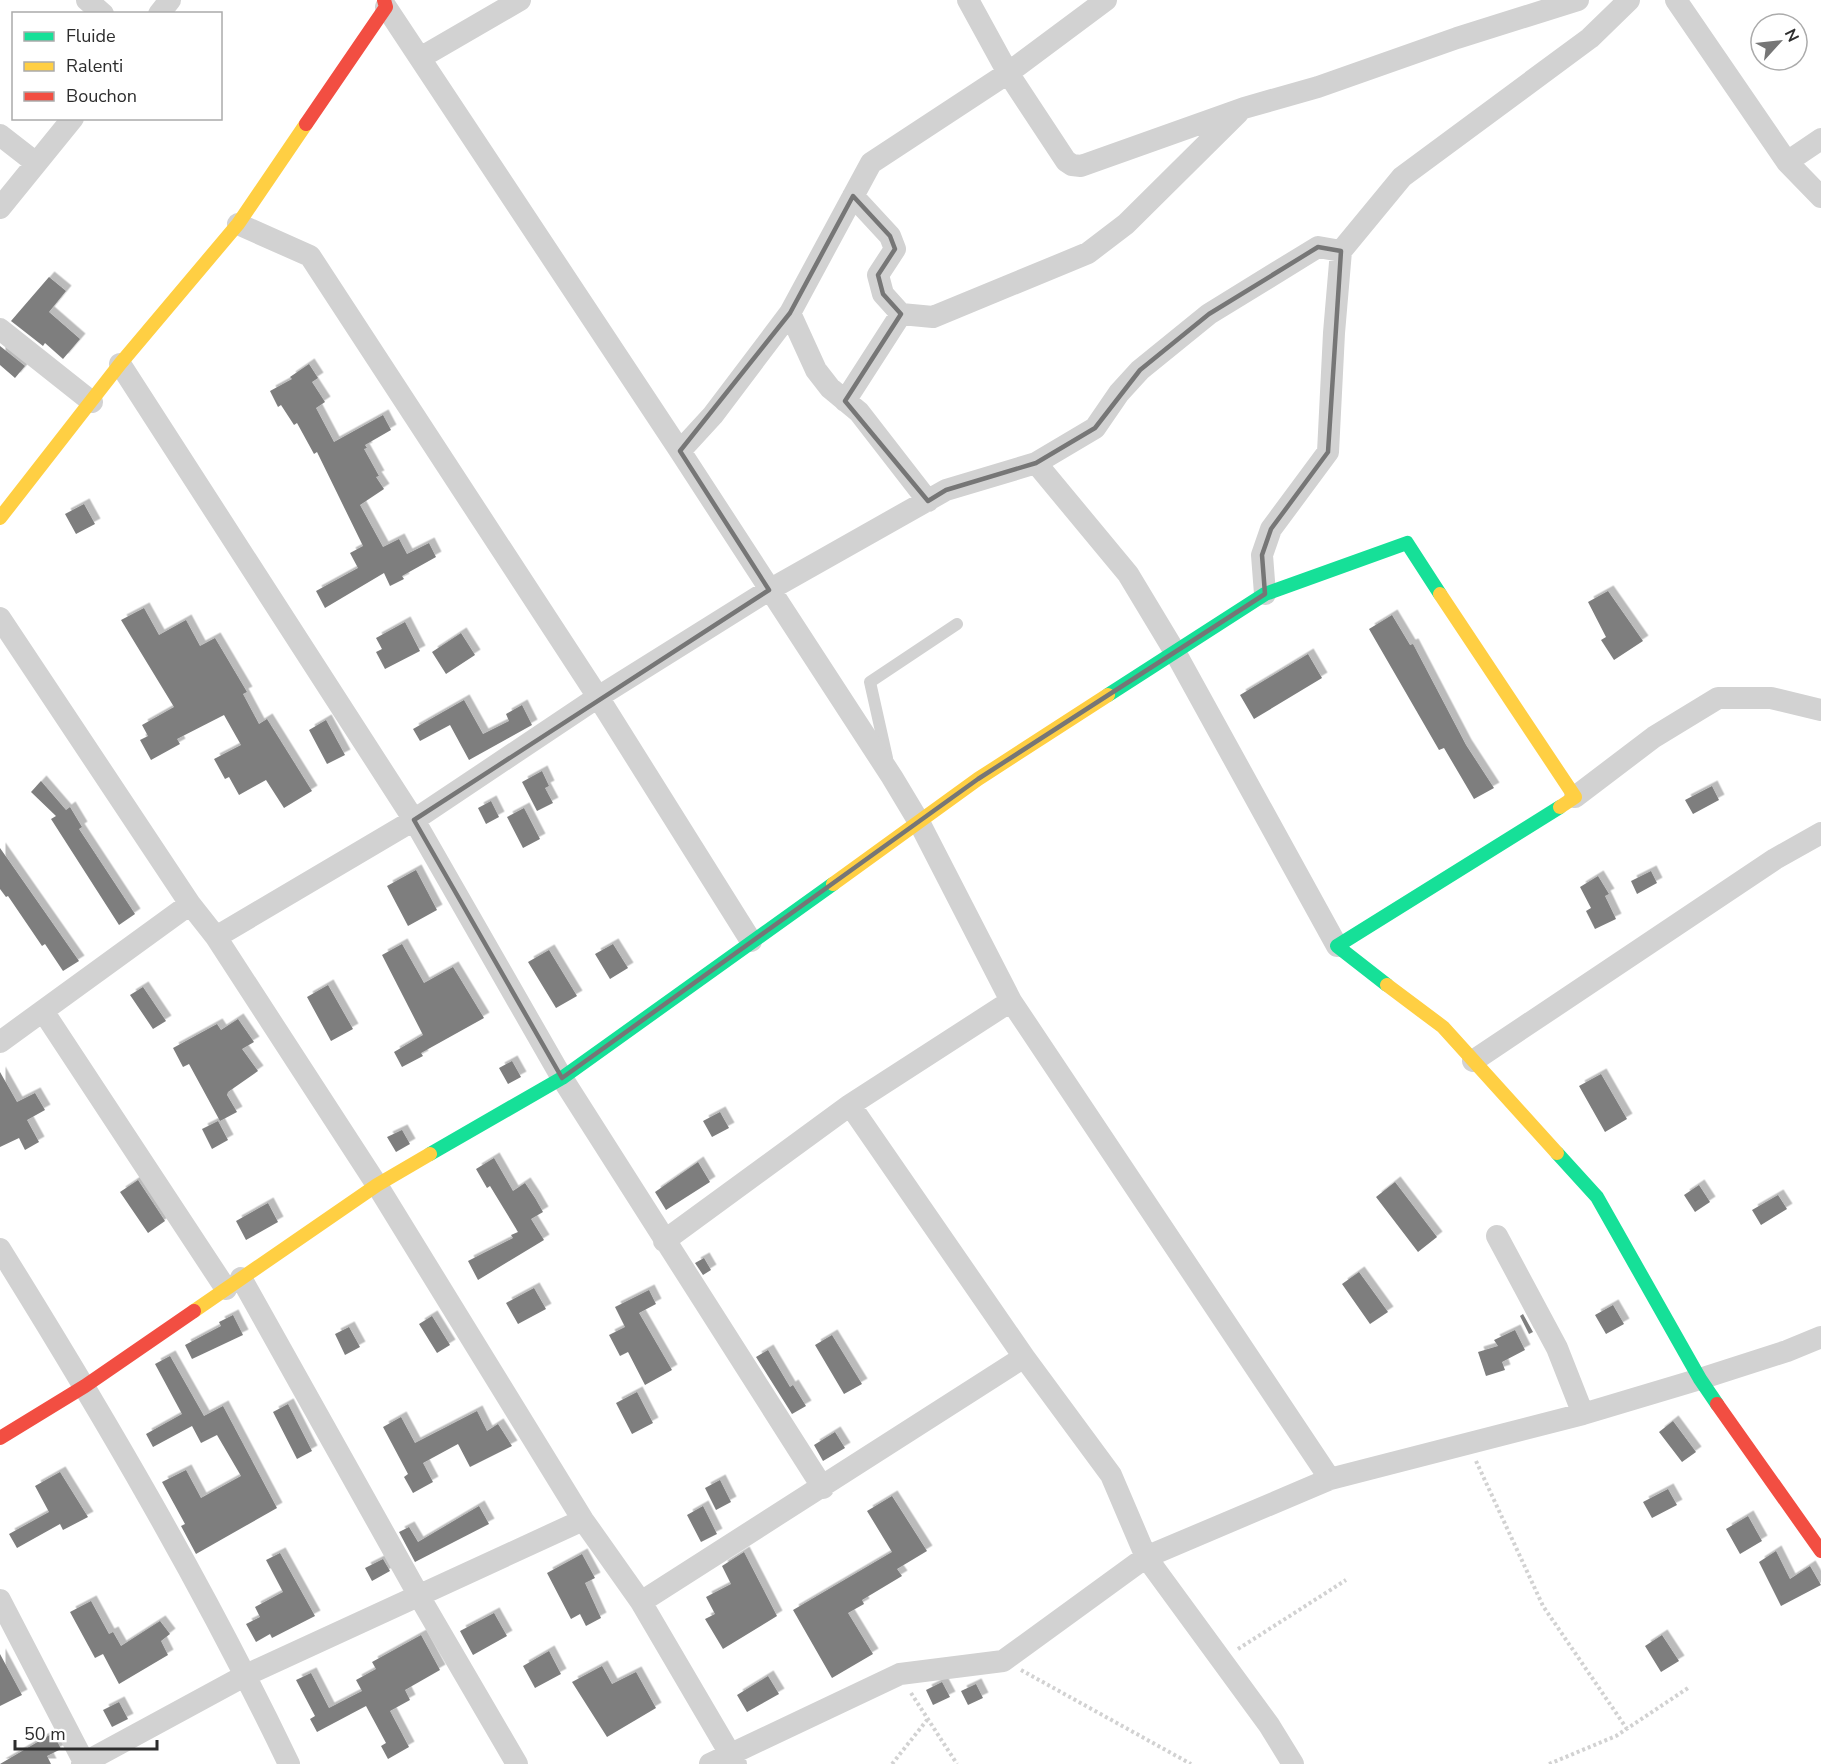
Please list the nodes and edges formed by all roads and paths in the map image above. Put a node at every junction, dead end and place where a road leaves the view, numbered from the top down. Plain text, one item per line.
1 (87, 0) edge
2 (170, 0) edge
3 (520, 0) edge
4 (968, 0) edge
5 (1106, 0) edge
6 (1578, 0) edge
7 (1629, 0) edge
8 (1676, 0) edge
9 (385, 4) edge
10 (101, 12) edge
11 (161, 12) edge
12 (420, 58) junction
13 (1008, 73) junction
14 (1244, 108) junction
15 (71, 120) edge
16 (0, 135) edge
17 (1821, 139) edge
18 (1787, 162) junction
19 (36, 163) junction
20 (853, 196) junction
21 (1821, 197) edge
22 (0, 207) edge
23 (238, 224) junction
24 (1341, 251) junction
25 (790, 313) junction
26 (901, 314) junction
27 (0, 329) edge
28 (120, 364) junction
29 (845, 401) junction
30 (92, 402) junction
31 (680, 451) junction
32 (1036, 463) junction
33 (928, 501) junction
34 (0, 518) edge
35 (769, 590) junction
36 (1266, 594) junction
37 (0, 618) edge
38 (957, 624) dead end
39 (1175, 652) junction
40 (598, 697) junction
41 (1821, 710) edge
42 (892, 777) junction
43 (1575, 797) junction
44 (414, 820) junction
45 (919, 822) junction
46 (1821, 833) edge
47 (190, 904) junction
48 (216, 937) junction
49 (750, 941) junction
50 (1336, 946) junction
51 (1011, 1001) junction
52 (43, 1011) junction
53 (0, 1042) edge
54 (1473, 1060) junction
55 (562, 1078) junction
56 (850, 1105) junction
57 (377, 1185) junction
58 (1497, 1236) dead end
59 (664, 1241) junction
60 (0, 1249) edge
61 (234, 1284) junction
62 (1821, 1337) edge
63 (1024, 1357) junction
64 (1700, 1379) junction
65 (85, 1386) junction
66 (1583, 1413) junction
67 (0, 1438) edge
68 (1468, 1444) junction
69 (1330, 1479) junction
70 (823, 1488) junction
71 (583, 1520) junction
72 (1821, 1551) edge
73 (1146, 1557) junction
74 (1346, 1580) dead end
75 (419, 1596) junction
76 (0, 1600) edge
77 (641, 1602) junction
78 (1222, 1659) junction
79 (1004, 1661) junction
80 (900, 1674) junction
81 (246, 1675) junction
82 (1688, 1688) dead end
83 (927, 1720) junction
84 (1627, 1729) junction
85 (724, 1761) edge
86 (84, 1764) edge
87 (289, 1764) edge
88 (518, 1764) edge
89 (892, 1764) edge
90 (957, 1764) edge
91 (1191, 1764) edge
92 (1293, 1764) edge
93 (1549, 1764) edge

1 - 10 street
2 - 11 street
3 - 12 street
4 - 13 street
5 - 13 street
6 - 14 street
7 - 24 street
8 - 18 street
9 - 12 street
9 - 23 street
12 - 31 street
13 - 14 street
13 - 20 street
14 - 26 street
15 - 19 street
16 - 19 street
17 - 18 street
18 - 21 street
19 - 22 street
20 - 25 street
20 - 26 street
23 - 28 street
23 - 40 street
24 - 32 street
24 - 36 street
25 - 29 street
25 - 31 street
26 - 29 street
27 - 30 street
28 - 30 street
28 - 44 street
29 - 33 street
30 - 34 street
31 - 35 street
32 - 33 street
32 - 39 street
33 - 35 street
35 - 40 street
35 - 42 street
36 - 39 street
36 - 43 street
37 - 47 street
38 - 42 lane
39 - 45 street
39 - 50 street
40 - 44 street
40 - 49 street
41 - 43 street
42 - 45 street
43 - 50 street
44 - 48 street
44 - 55 street
45 - 49 street
45 - 51 street
46 - 54 street
47 - 48 street
47 - 52 street
48 - 57 street
49 - 55 street
50 - 54 street
51 - 56 street
51 - 69 street
52 - 53 street
52 - 61 street
54 - 64 street
55 - 57 street
55 - 59 street
56 - 59 street
56 - 63 street
57 - 61 street
57 - 71 street
58 - 66 street
59 - 70 street
60 - 65 street
61 - 65 street
61 - 75 street
62 - 64 street
63 - 70 street
63 - 73 street
64 - 66 street
64 - 72 street
65 - 67 street
65 - 81 street
66 - 68 street
68 - 69 street
68 - 84 path
69 - 73 street
70 - 77 street
71 - 75 street
71 - 77 street
73 - 78 street
73 - 79 street
74 - 78 path
75 - 81 street
75 - 88 street
76 - 86 street
77 - 85 street
78 - 92 street
79 - 80 street
79 - 91 path
80 - 83 path
80 - 85 street
81 - 86 street
81 - 87 street
82 - 84 path
83 - 89 path
83 - 90 path
84 - 93 path

